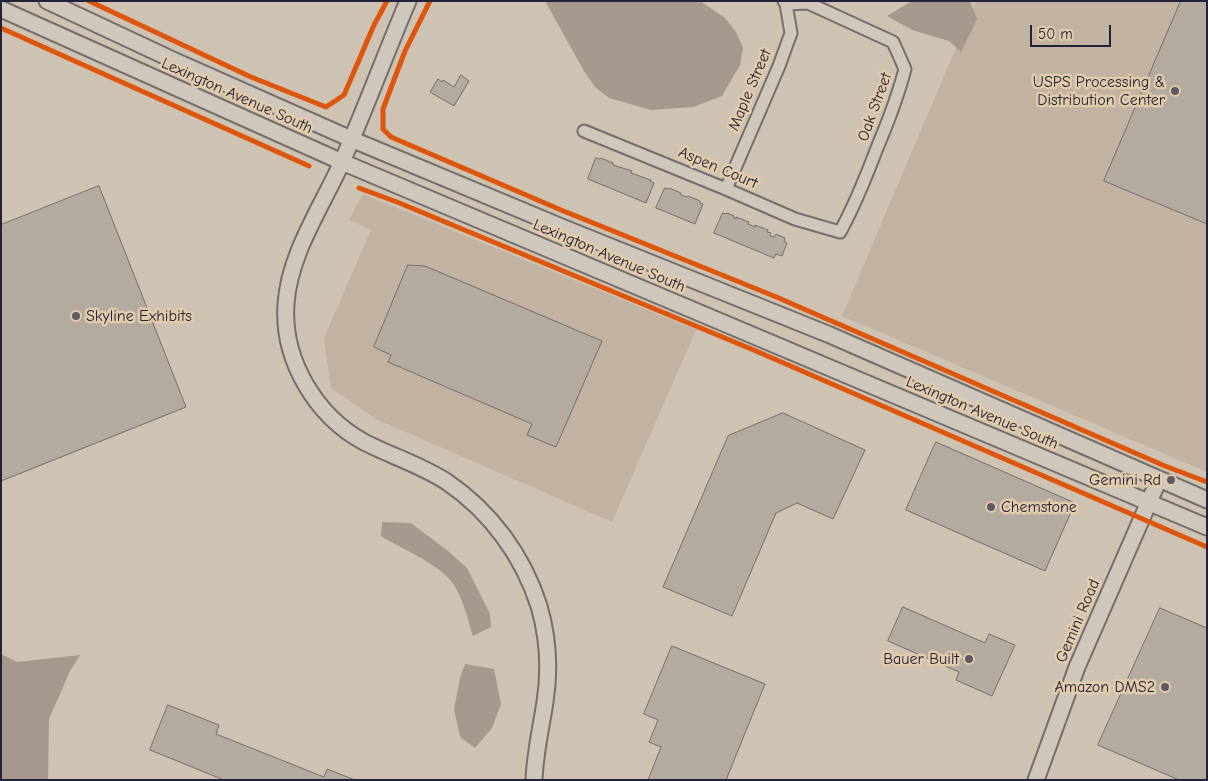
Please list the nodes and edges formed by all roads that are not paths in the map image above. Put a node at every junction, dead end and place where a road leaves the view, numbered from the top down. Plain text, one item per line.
1 (48, 1) edge
2 (408, 1) edge
3 (785, 3) edge
4 (1, 9) edge
5 (584, 130) dead end
6 (351, 139) junction
7 (342, 162) junction
8 (726, 189) junction
9 (840, 232) joint
10 (1159, 479) junction
11 (1207, 500) edge
12 (1149, 502) junction
13 (1207, 527) edge
14 (534, 780) edge
15 (1036, 780) edge

1 - 6 street, Lexington Avenue South
2 - 6 street
3 - 8 street, Maple Street
3 - 9 street, Oak Street
4 - 7 street, Lexington Avenue South
5 - 8 street, Aspen Court
6 - 7 street
6 - 10 street, Lexington Avenue South
7 - 12 street, Lexington Avenue South
7 - 14 street
8 - 9 street, Aspen Court
10 - 11 street, Lexington Avenue South
10 - 12 street, Gemini Road
12 - 13 street, Lexington Avenue South
12 - 15 street, Gemini Road

